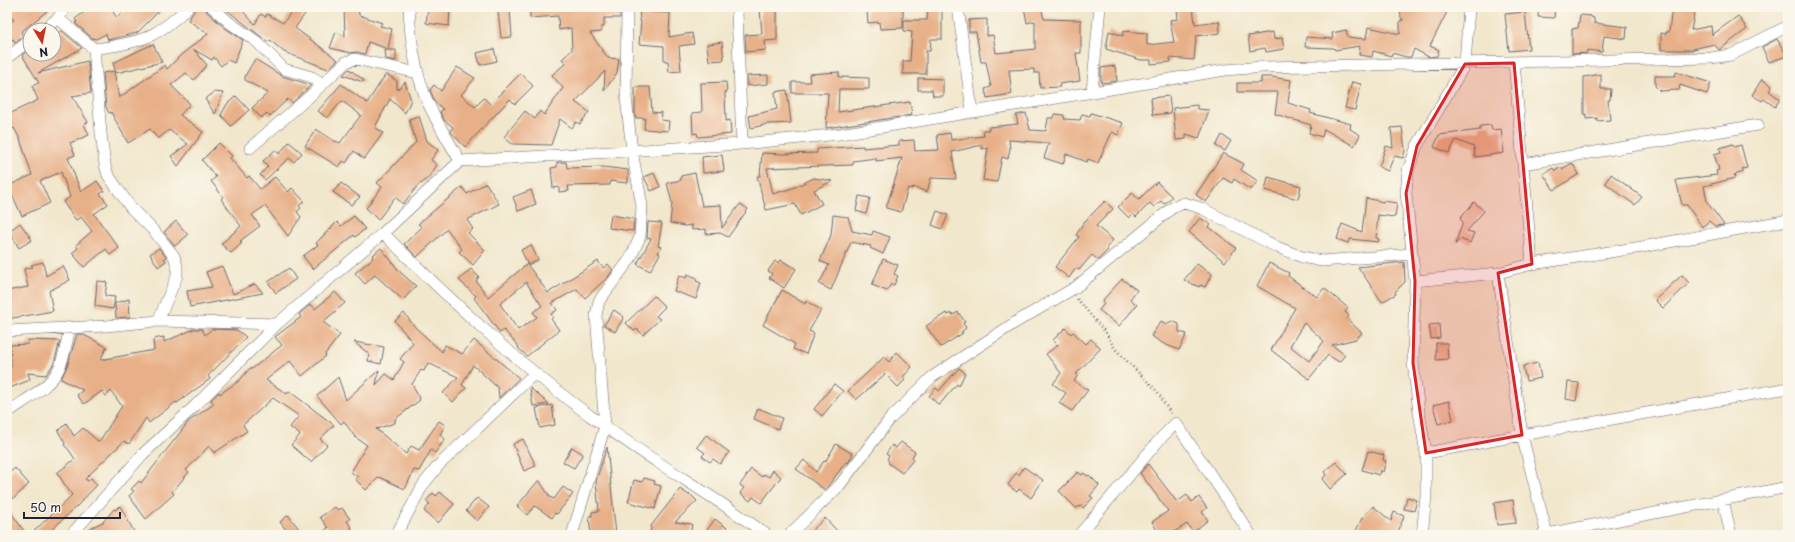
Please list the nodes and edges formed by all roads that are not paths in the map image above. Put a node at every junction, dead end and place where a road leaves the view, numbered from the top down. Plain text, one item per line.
1 (188, 7) edge
2 (212, 7) edge
3 (409, 7) edge
4 (627, 7) edge
5 (738, 7) edge
6 (958, 7) edge
7 (1100, 7) edge
8 (1469, 7) edge
9 (65, 8) edge
10 (58, 18) junction
11 (53, 22) edge
12 (1788, 26) edge
13 (22, 46) edge
14 (94, 48) junction
15 (7, 58) edge
16 (1514, 63) junction
17 (1465, 64) junction
18 (418, 73) junction
19 (323, 84) junction
20 (1092, 91) junction
21 (972, 111) junction
22 (1758, 125) dead end
23 (742, 144) junction
24 (250, 148) dead end
25 (632, 151) junction
26 (460, 161) junction
27 (1523, 164) junction
28 (1788, 220) edge
29 (383, 233) junction
30 (1412, 254) junction
31 (1532, 264) junction
32 (1498, 273) junction
33 (1416, 281) junction
34 (158, 320) junction
35 (277, 324) junction
36 (70, 327) junction
37 (7, 331) edge
38 (535, 373) junction
39 (1788, 388) edge
40 (7, 413) edge
41 (605, 426) junction
42 (1522, 435) junction
43 (1426, 453) junction
44 (1788, 487) edge
45 (1723, 500) junction
46 (71, 535) edge
47 (396, 535) edge
48 (572, 535) edge
49 (767, 535) edge
50 (789, 535) edge
51 (1079, 535) edge
52 (1251, 535) edge
53 (1422, 535) edge
54 (1545, 535) edge
55 (1731, 535) edge

1 - 14 street
2 - 19 street
3 - 18 street
4 - 25 street
5 - 23 street
6 - 21 street
7 - 20 street
8 - 17 street
9 - 10 street
10 - 11 street
10 - 14 street
12 - 16 street
13 - 15 street
14 - 34 street
16 - 17 street
16 - 27 street
17 - 20 street
17 - 30 street
18 - 19 street
18 - 26 street
19 - 24 street
20 - 21 street
21 - 23 street
22 - 27 street
23 - 25 street
25 - 26 street
25 - 41 street
26 - 29 street
27 - 31 street
28 - 31 street
29 - 35 street
29 - 38 street
30 - 33 street
30 - 50 street
31 - 32 street
32 - 33 street
32 - 42 street
33 - 43 street
34 - 35 street
34 - 36 street
35 - 46 street
36 - 37 street
36 - 40 street
38 - 41 street
38 - 47 street
39 - 42 street
41 - 48 street
41 - 49 street
42 - 43 street
42 - 54 street
43 - 53 street
44 - 45 street
45 - 54 street
45 - 55 street
51 - 52 street

